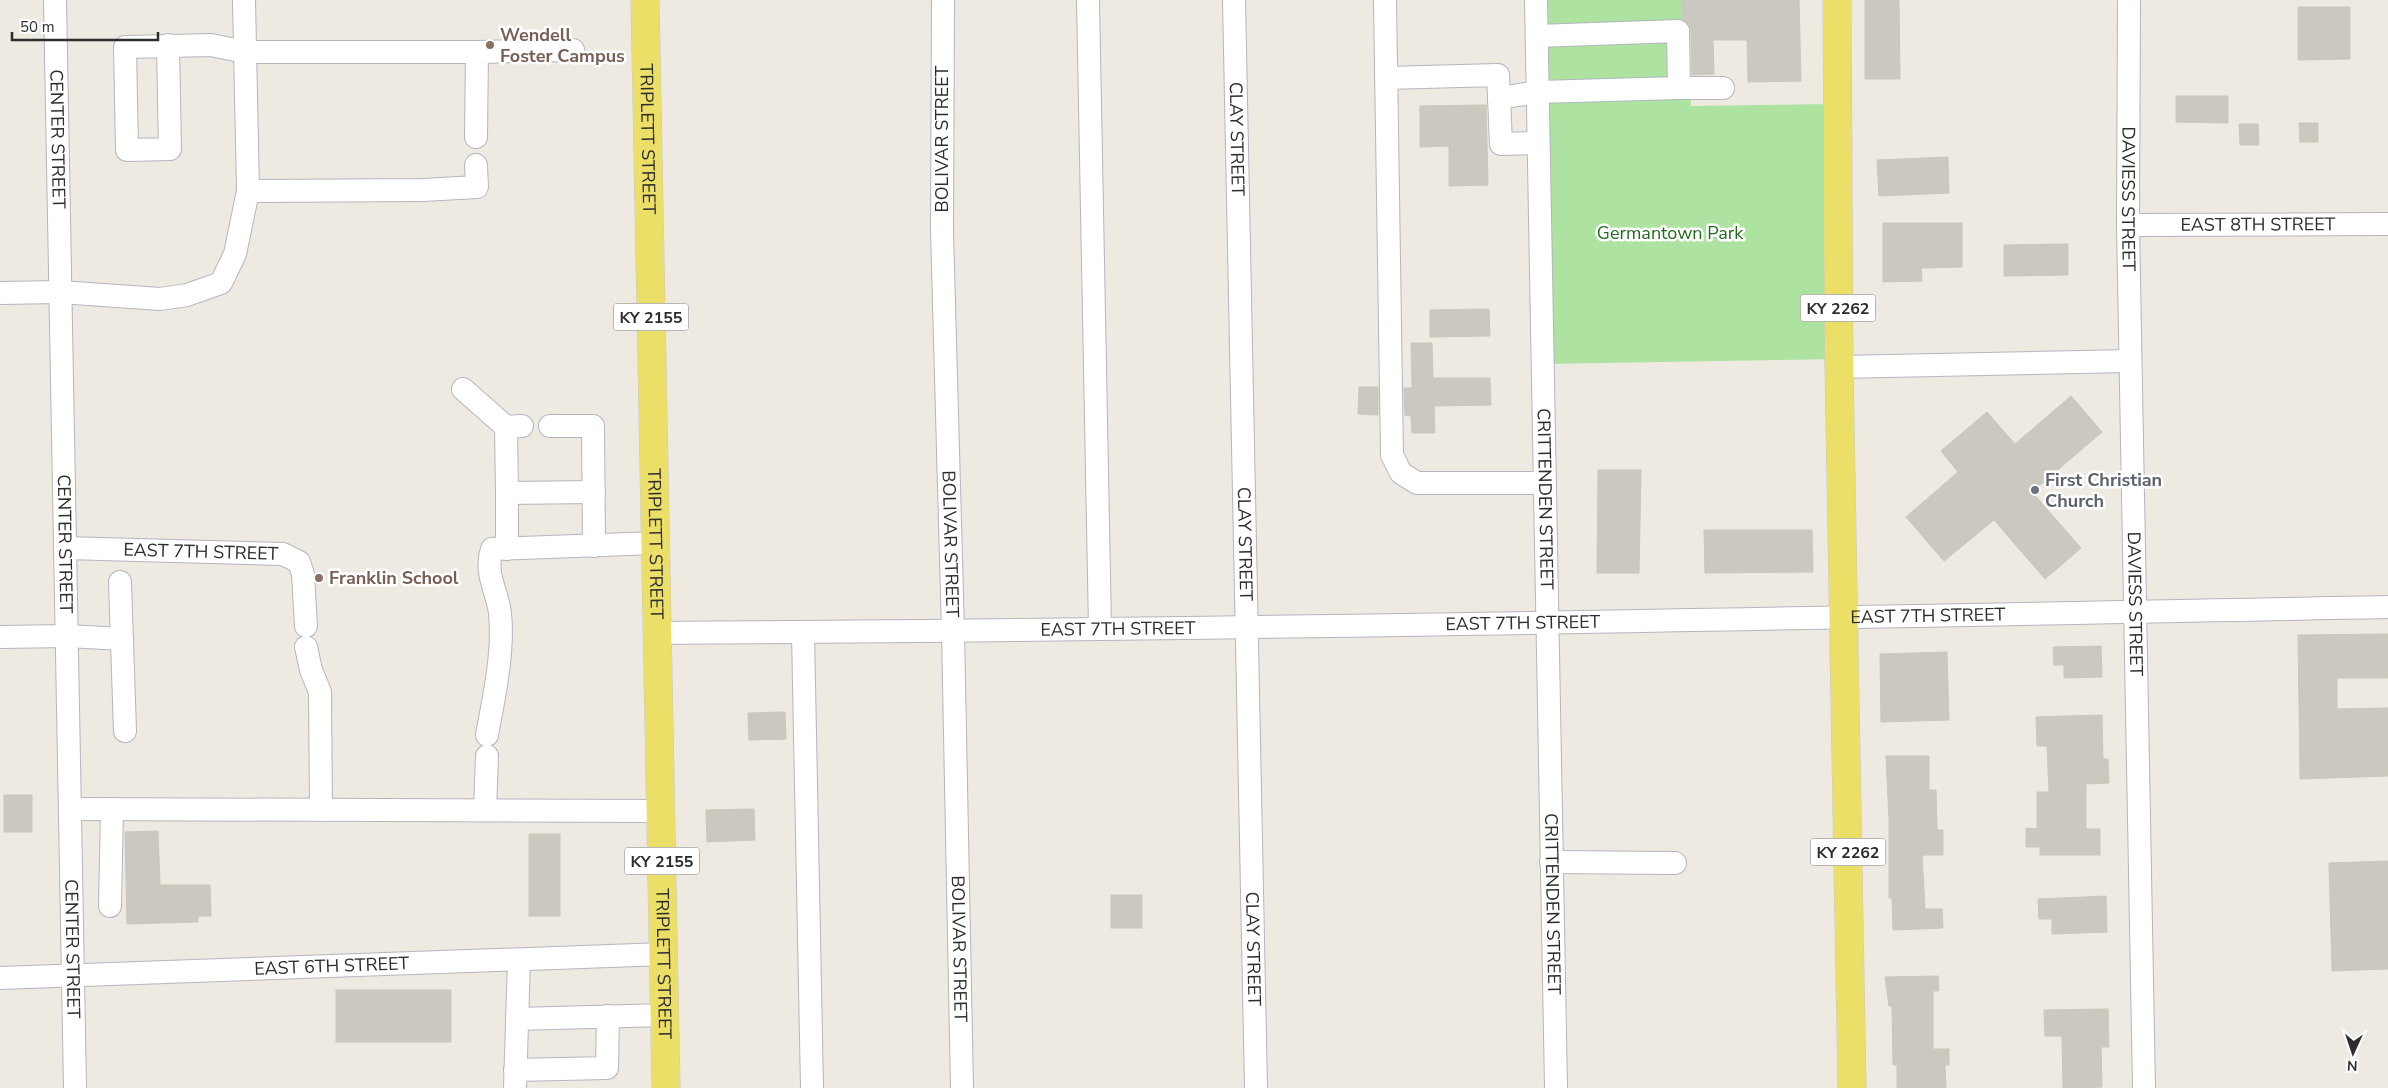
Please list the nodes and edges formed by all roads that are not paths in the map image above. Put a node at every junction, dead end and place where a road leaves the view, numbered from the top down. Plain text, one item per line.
1 (55, 0) edge
2 (244, 0) edge
3 (645, 0) edge
4 (943, 0) edge
5 (1088, 0) edge
6 (1234, 0) edge
7 (1384, 0) edge
8 (1536, 0) edge
9 (1837, 0) edge
10 (2129, 0) edge
11 (1537, 36) junction
12 (168, 45) junction
13 (573, 50) dead end
14 (245, 52) junction
15 (477, 52) junction
16 (1386, 78) junction
17 (1680, 88) junction
18 (1723, 88) dead end
19 (1538, 92) junction
20 (1499, 98) junction
21 (476, 137) dead end
22 (1538, 143) junction
23 (476, 165) dead end
24 (248, 191) junction
25 (2388, 224) edge
26 (2128, 225) junction
27 (0, 292) edge
28 (60, 292) junction
29 (2130, 361) junction
30 (1839, 367) junction
31 (463, 389) dead end
32 (550, 426) dead end
33 (1544, 483) junction
34 (594, 492) junction
35 (507, 493) junction
36 (656, 543) junction
37 (594, 546) junction
38 (65, 548) junction
39 (507, 549) junction
40 (120, 582) dead end
41 (2388, 607) edge
42 (2134, 612) junction
43 (1844, 616) junction
44 (1546, 623) junction
45 (1245, 627) junction
46 (1100, 629) junction
47 (803, 632) junction
48 (954, 632) junction
49 (657, 633) junction
50 (68, 636) junction
51 (0, 637) edge
52 (122, 639) junction
53 (125, 731) dead end
54 (71, 809) junction
55 (112, 809) junction
56 (322, 810) junction
57 (486, 810) junction
58 (661, 811) junction
59 (1551, 862) junction
60 (1676, 863) dead end
61 (110, 906) dead end
62 (664, 954) junction
63 (519, 960) junction
64 (74, 976) junction
65 (0, 978) edge
66 (665, 1015) junction
67 (608, 1016) junction
68 (517, 1019) junction
69 (515, 1079) edge
70 (75, 1088) edge
71 (666, 1088) edge
72 (812, 1088) edge
73 (962, 1088) edge
74 (1256, 1088) edge
75 (1556, 1088) edge
76 (1852, 1088) edge
77 (2144, 1088) edge

1 - 28 street, CENTER STREET
2 - 14 street
3 - 36 main road, TRIPLETT STREET / KY 2155
4 - 48 street, BOLIVAR STREET
5 - 46 street
6 - 45 street, CLAY STREET
7 - 16 street
8 - 11 street, CRITTENDEN STREET
9 - 30 main road, KY 2262
10 - 26 street, DAVIESS STREET
11 - 17 street
11 - 19 street, CRITTENDEN STREET
12 - 12 street
12 - 14 street
13 - 15 street
14 - 15 street
14 - 24 street
15 - 21 street
16 - 20 street
16 - 33 street
17 - 18 street
17 - 19 street
19 - 20 street
19 - 22 street, CRITTENDEN STREET
20 - 22 street
22 - 33 street, CRITTENDEN STREET
23 - 24 street
24 - 28 street
25 - 26 street, EAST 8TH STREET
26 - 29 street, DAVIESS STREET
27 - 28 street
28 - 38 street, CENTER STREET
29 - 30 street
29 - 42 street, DAVIESS STREET
30 - 43 main road, KY 2262
31 - 35 street
32 - 34 street
33 - 44 street, CRITTENDEN STREET
34 - 35 street
34 - 37 street
35 - 39 street
36 - 37 street
36 - 49 main road, TRIPLETT STREET / KY 2155
37 - 39 street
38 - 50 street, CENTER STREET
38 - 56 street, EAST 7TH STREET
39 - 57 street
40 - 52 street
41 - 42 street, EAST 7TH STREET
42 - 43 street, EAST 7TH STREET
42 - 77 street, DAVIESS STREET
43 - 44 street, EAST 7TH STREET
43 - 76 main road, KY 2262
44 - 45 street, EAST 7TH STREET
44 - 59 street, CRITTENDEN STREET
45 - 46 street, EAST 7TH STREET
45 - 74 street, CLAY STREET
46 - 48 street, EAST 7TH STREET
47 - 48 street, EAST 7TH STREET
47 - 49 street, EAST 7TH STREET
47 - 72 street
48 - 73 street, BOLIVAR STREET
49 - 58 main road, TRIPLETT STREET / KY 2155
50 - 51 street
50 - 52 street
50 - 54 street, CENTER STREET
52 - 53 street
54 - 55 street
54 - 64 street, CENTER STREET
55 - 56 street
55 - 61 street
56 - 57 street
57 - 58 street
58 - 62 main road, TRIPLETT STREET / KY 2155
59 - 60 street
59 - 75 street, CRITTENDEN STREET
62 - 63 street, EAST 6TH STREET
62 - 66 main road, TRIPLETT STREET / KY 2155
63 - 64 street, EAST 6TH STREET
63 - 68 street
64 - 65 street, EAST 6TH STREET
64 - 70 street, CENTER STREET
66 - 67 street
66 - 71 main road, TRIPLETT STREET / KY 2155
67 - 68 street
67 - 69 street
68 - 69 street

